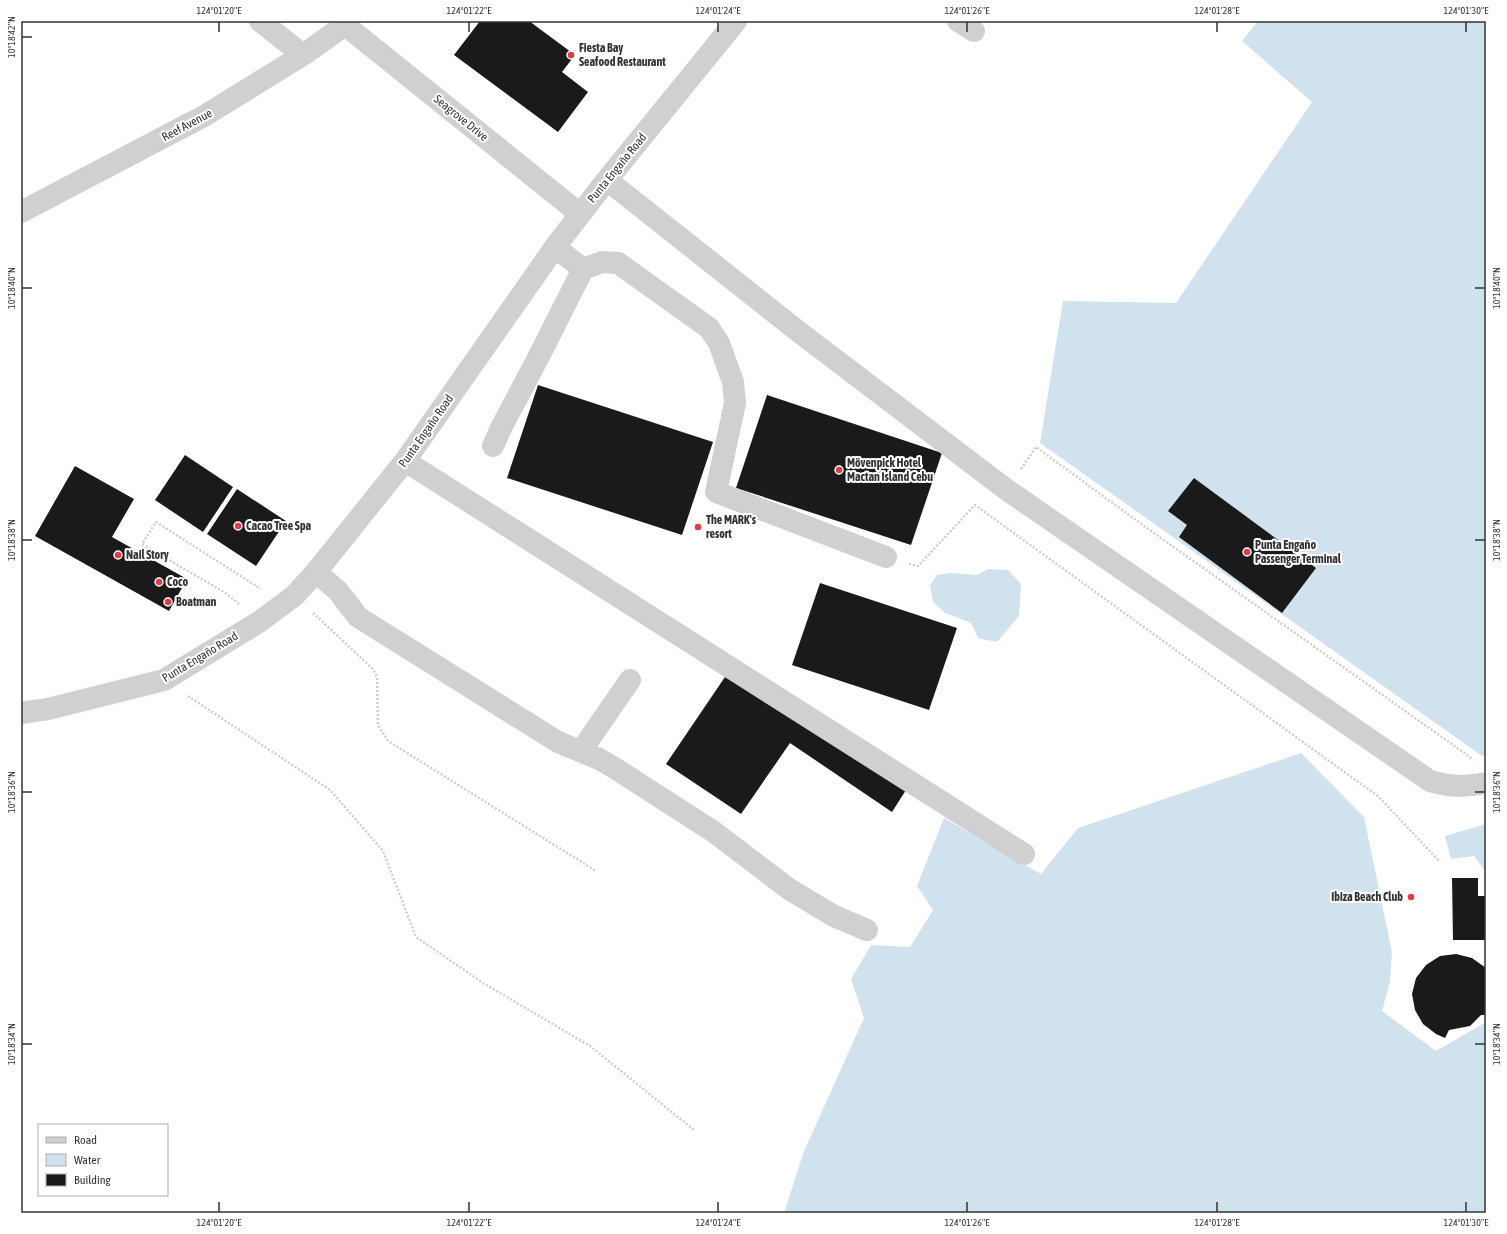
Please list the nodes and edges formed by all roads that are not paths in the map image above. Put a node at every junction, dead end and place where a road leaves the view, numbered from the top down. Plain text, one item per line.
1 (260, 21) edge
2 (736, 21) edge
3 (345, 23) edge
4 (303, 55) junction
5 (607, 180) junction
6 (21, 212) edge
7 (580, 214) junction
8 (555, 247) junction
9 (583, 268) junction
10 (493, 446) dead end
11 (405, 461) junction
12 (886, 557) road end
13 (316, 572) junction
14 (630, 680) dead end
15 (21, 713) edge
16 (581, 751) junction
17 (1486, 783) edge
18 (1024, 854) dead end
19 (867, 930) dead end

1 - 4 street
2 - 5 street, Punta Engaño Road
3 - 4 street, Reef Avenue
3 - 7 street, Seagrove Drive
4 - 6 street, Reef Avenue
5 - 7 street, Punta Engaño Road
5 - 17 street
7 - 8 street, Punta Engaño Road
8 - 9 street
8 - 11 street, Punta Engaño Road
9 - 10 street
9 - 12 street
11 - 13 street, Punta Engaño Road
11 - 18 street
13 - 15 street, Punta Engaño Road
13 - 16 street
14 - 16 street
16 - 19 street

